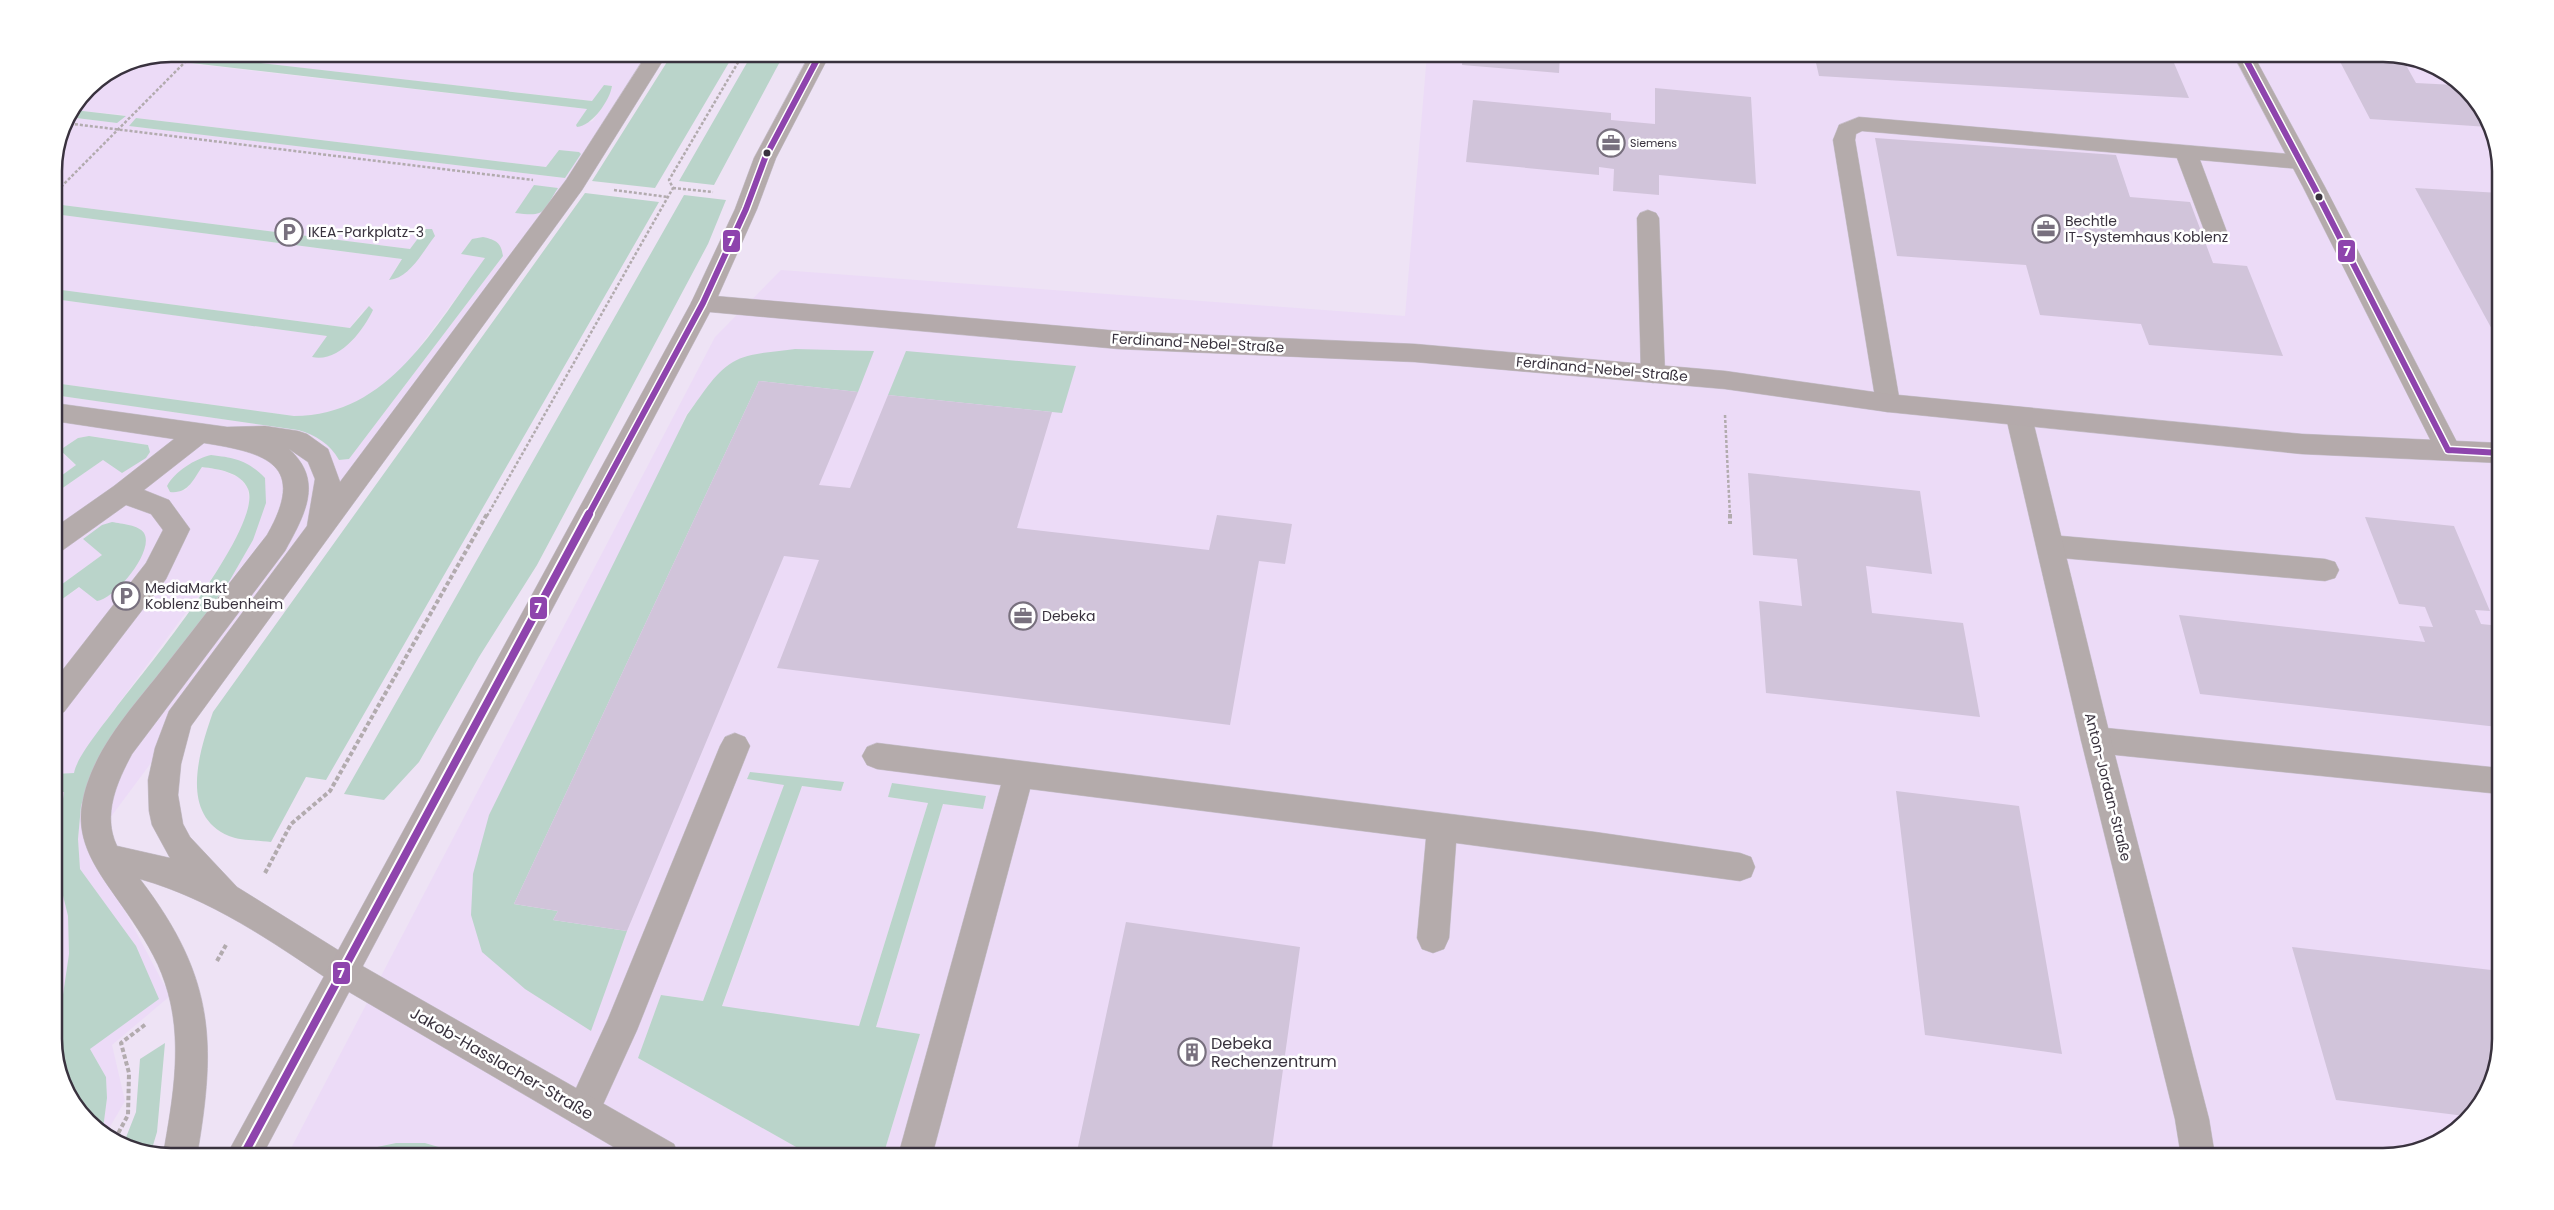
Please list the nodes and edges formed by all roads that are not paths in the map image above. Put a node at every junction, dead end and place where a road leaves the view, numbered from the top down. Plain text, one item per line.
1 (652, 62) edge
2 (816, 62) edge
3 (2247, 62) edge
4 (2186, 153) junction
5 (2300, 162) junction
6 (1648, 218) dead end
7 (2218, 234) dead end
8 (703, 303) junction
9 (1653, 374) junction
10 (1888, 403) junction
11 (63, 413) edge
12 (2019, 417) junction
13 (199, 433) junction
14 (227, 437) junction
15 (2448, 450) junction
16 (2491, 452) edge
17 (123, 493) junction
18 (63, 536) edge
19 (312, 542) junction
20 (2050, 546) junction
21 (2325, 570) dead end
22 (63, 691) edge
23 (2096, 740) junction
24 (735, 746) dead end
25 (878, 756) dead end
26 (1019, 774) junction
27 (2492, 780) edge
28 (1442, 827) junction
29 (107, 859) junction
30 (1740, 867) dead end
31 (235, 902) junction
32 (1433, 938) dead end
33 (343, 971) junction
34 (583, 1110) junction
35 (181, 1148) edge
36 (247, 1148) edge
37 (648, 1148) edge
38 (917, 1148) edge
39 (2197, 1148) edge

1 - 19 street
2 - 8 street
3 - 5 street
4 - 5 street
4 - 7 street
4 - 10 street
5 - 15 street
6 - 9 street
8 - 9 street, Ferdinand-Nebel-Straße
8 - 33 street
9 - 10 street, Ferdinand-Nebel-Straße
10 - 12 street, Ferdinand-Nebel-Straße
11 - 13 street
12 - 15 street, Ferdinand-Nebel-Straße
12 - 20 street, Anton-Jordan-Straße
13 - 14 street
13 - 17 street
14 - 19 street
14 - 29 street
15 - 16 street, Ferdinand-Nebel-Straße
17 - 18 street
17 - 22 street
19 - 31 street
20 - 21 street
20 - 23 street, Anton-Jordan-Straße
23 - 27 street
23 - 39 street, Anton-Jordan-Straße
24 - 34 street
25 - 26 street
26 - 28 street
26 - 38 street
28 - 30 street
28 - 32 street
29 - 31 street
29 - 35 street
31 - 33 street, Jakob-Hasslacher-Straße
33 - 34 street, Jakob-Hasslacher-Straße
33 - 36 street
34 - 37 street, Jakob-Hasslacher-Straße

